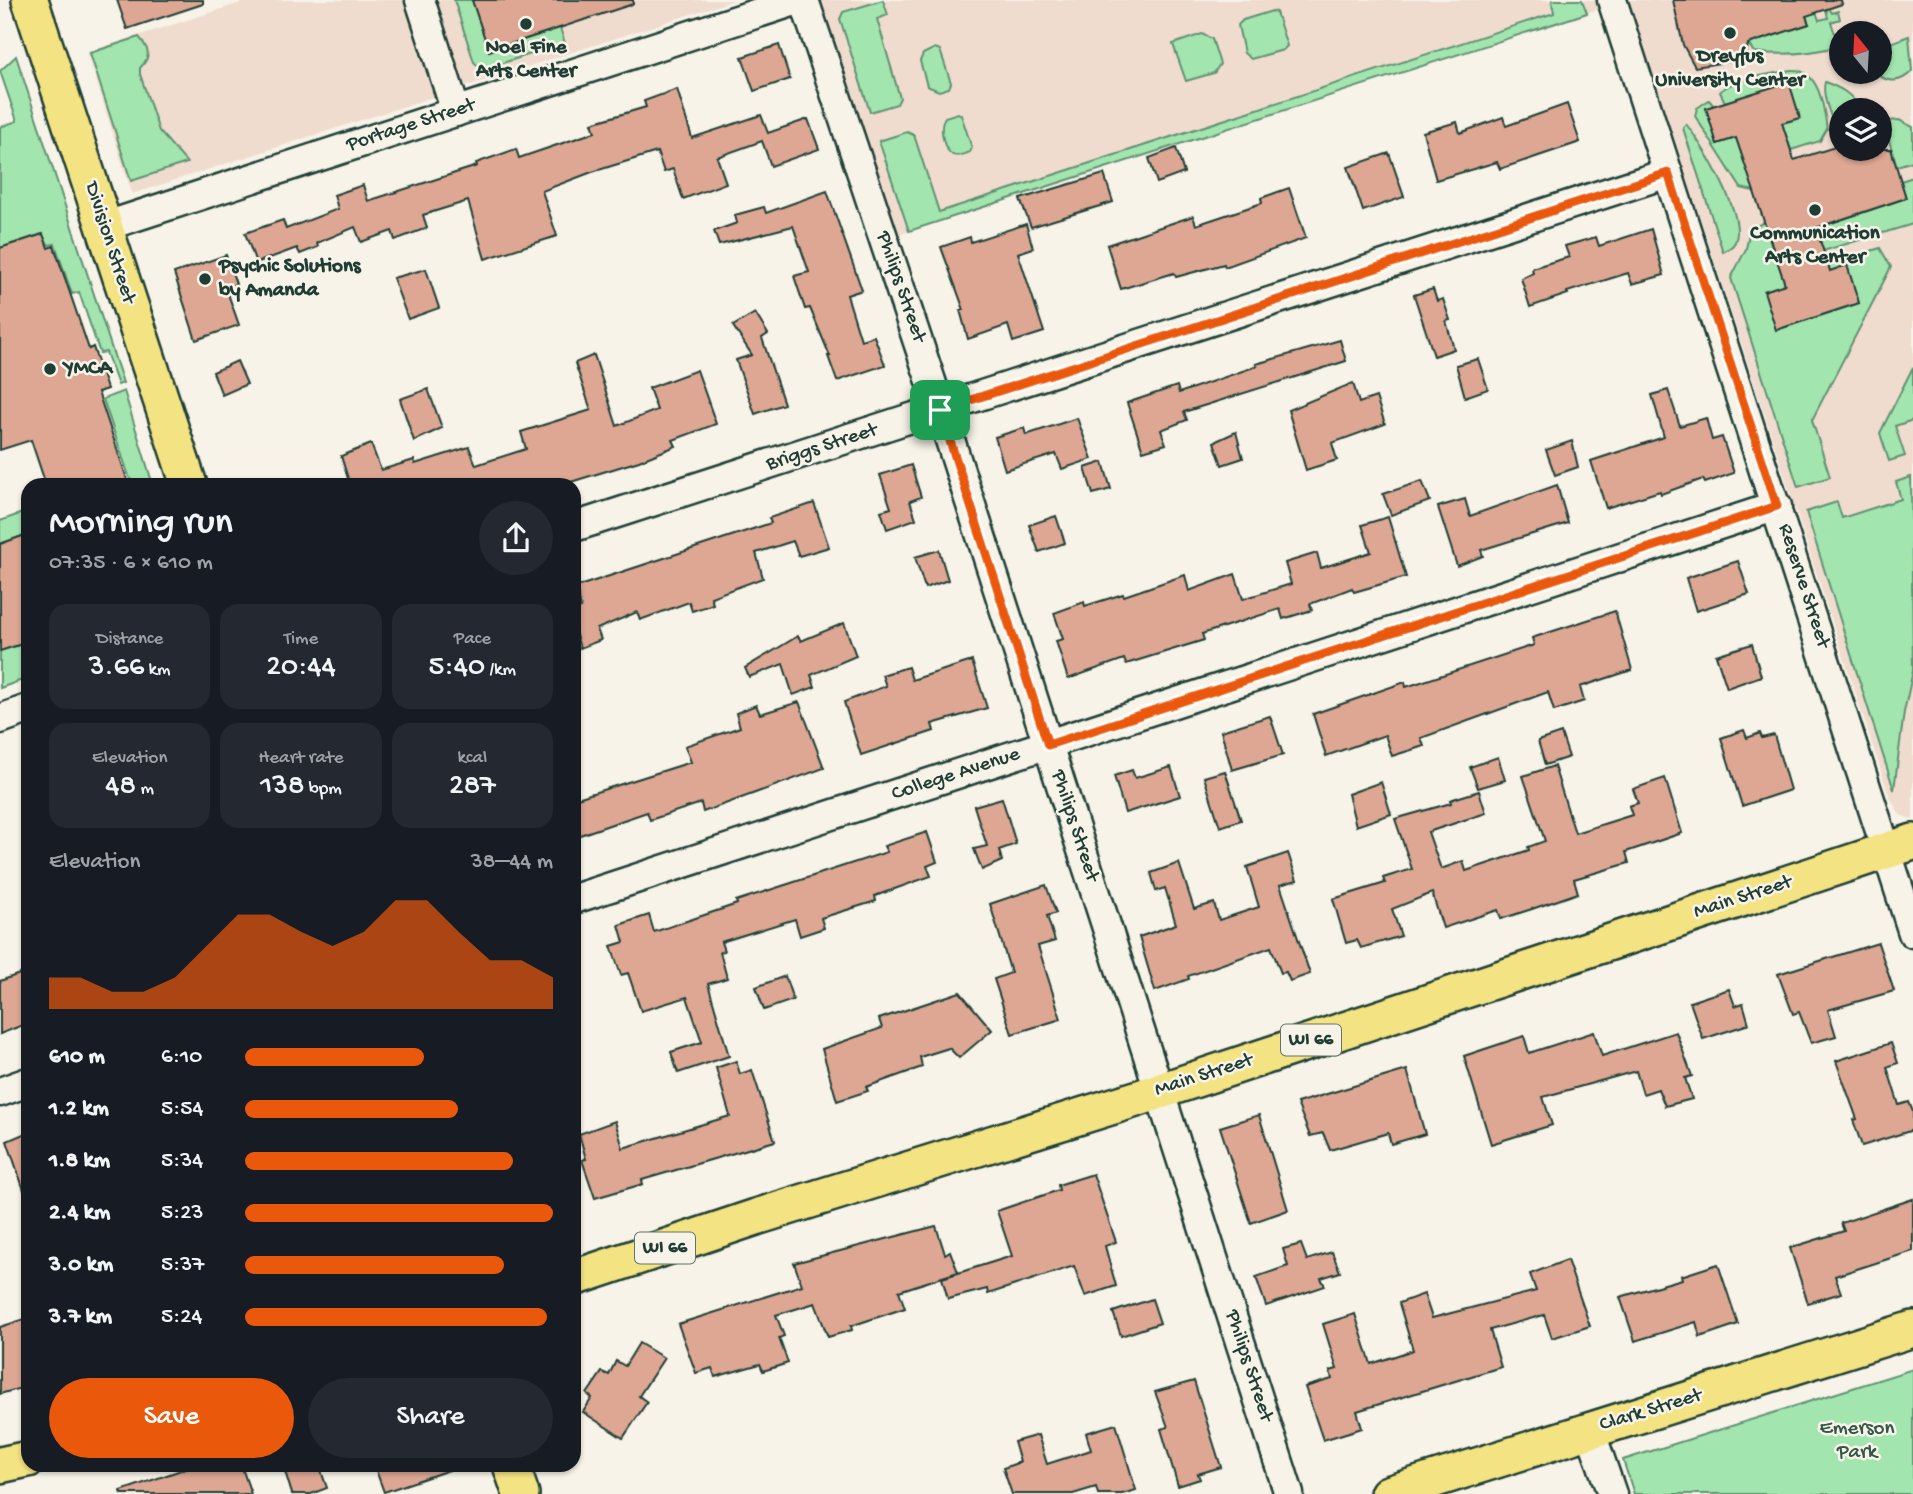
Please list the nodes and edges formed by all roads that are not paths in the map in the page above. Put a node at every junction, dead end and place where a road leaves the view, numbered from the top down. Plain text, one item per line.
1 (30, 0) edge
2 (420, 0) edge
3 (798, 0) edge
4 (804, 0) edge
5 (1612, 0) edge
6 (456, 112) junction
7 (1668, 173) junction
8 (103, 227) junction
9 (940, 410) junction
10 (187, 478) edge
11 (1777, 506) junction
12 (581, 525) edge
13 (21, 712) edge
14 (0, 719) edge
15 (1048, 745) junction
16 (1901, 846) edge
17 (581, 897) edge
18 (1913, 933) edge
19 (21, 1084) edge
20 (1158, 1091) junction
21 (0, 1092) edge
22 (581, 1276) edge
23 (1913, 1329) edge
24 (1590, 1430) junction
25 (21, 1460) edge
26 (0, 1465) edge
27 (513, 1472) edge
28 (521, 1494) edge
29 (1289, 1494) edge
30 (1388, 1494) edge
31 (1612, 1494) edge

1 - 8 main road, Division Street
2 - 6 street
3 - 6 street, Portage Street
4 - 9 street, Philips Street
5 - 7 street, Reserve Street
6 - 8 street, Portage Street
7 - 9 street, Briggs Street
7 - 11 street, Reserve Street
8 - 10 main road, Division Street
9 - 12 street, Briggs Street
9 - 15 street, Philips Street
11 - 15 street, College Avenue
11 - 16 street, Reserve Street
13 - 14 street
15 - 17 street, College Avenue
15 - 20 street, Philips Street
16 - 18 street, Reserve Street
16 - 20 main road, Main Street / WI 66
19 - 21 street
20 - 22 main road, Main Street / WI 66
20 - 29 street, Philips Street
23 - 24 main road, Clark Street
24 - 30 main road, Clark Street
24 - 31 street
25 - 26 main road
27 - 28 main road

